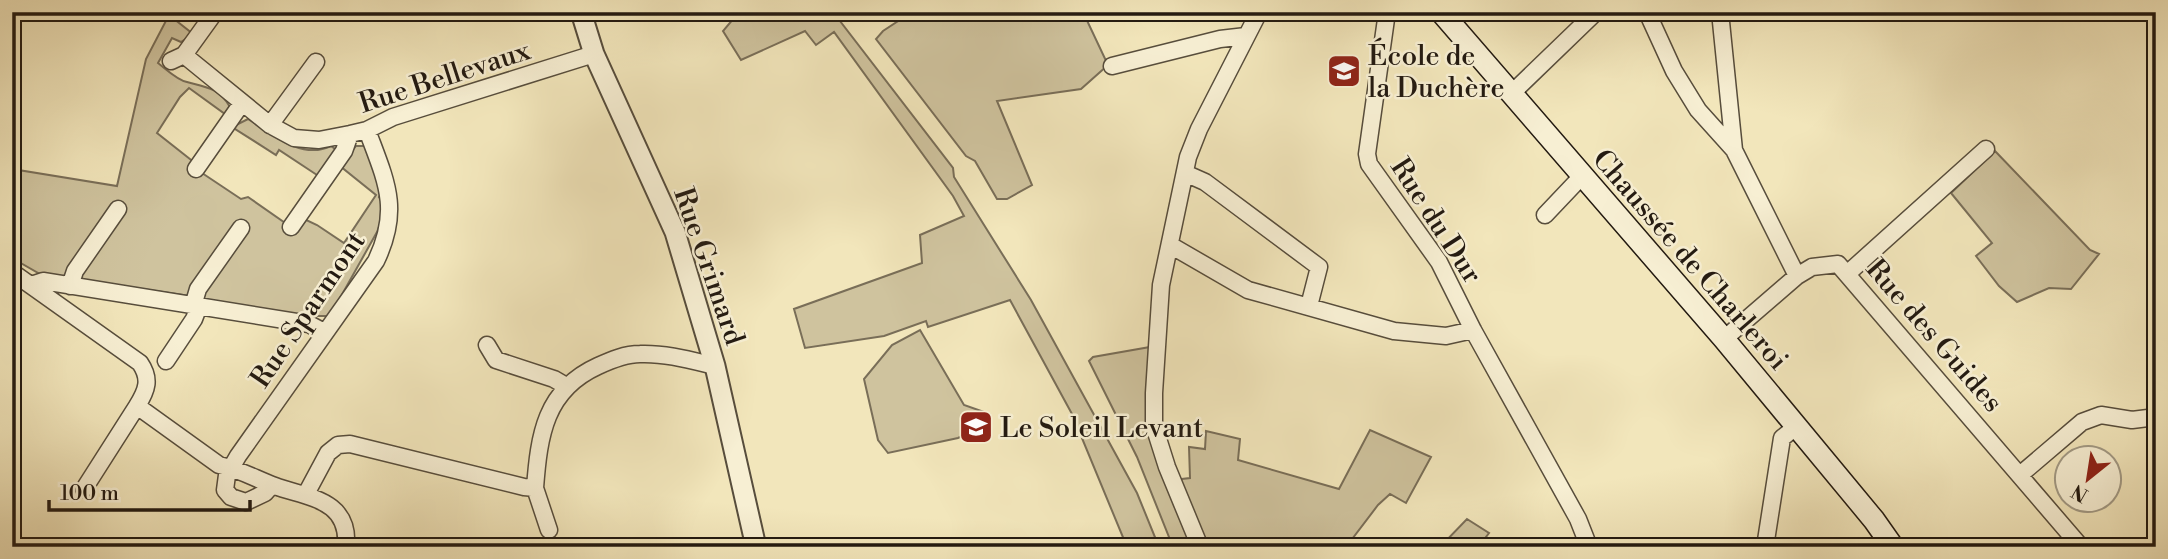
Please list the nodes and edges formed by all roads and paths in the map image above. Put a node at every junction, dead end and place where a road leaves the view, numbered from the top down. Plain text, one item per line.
1 (215, 12) edge
2 (581, 12) edge
3 (1259, 12) edge
4 (1387, 12) edge
5 (1441, 12) edge
6 (1597, 12) edge
7 (1647, 12) edge
8 (1720, 12) edge
9 (1246, 36) junction
10 (594, 54) junction
11 (316, 62) dead end
12 (1112, 66) dead end
13 (1511, 94) junction
14 (242, 103) junction
15 (270, 125) junction
16 (367, 130) junction
17 (350, 134) junction
18 (1986, 149) dead end
19 (1734, 150) junction
20 (196, 169) dead end
21 (1186, 174) junction
22 (1582, 176) junction
23 (118, 209) dead end
24 (1545, 215) dead end
25 (291, 227) dead end
26 (241, 228) dead end
27 (1170, 245) junction
28 (12, 272) edge
29 (1847, 274) junction
30 (1797, 276) junction
31 (31, 285) junction
32 (70, 286) junction
33 (196, 306) junction
34 (1309, 306) junction
35 (1474, 330) junction
36 (324, 332) junction
37 (1724, 339) junction
38 (487, 345) dead end
39 (166, 360) dead end
40 (715, 366) junction
41 (566, 386) junction
42 (137, 406) junction
43 (2156, 417) edge
44 (1797, 426) junction
45 (232, 467) junction
46 (2021, 474) junction
47 (272, 485) junction
48 (535, 488) junction
49 (84, 489) dead end
50 (306, 494) junction
51 (549, 530) dead end
52 (1884, 544) edge
53 (346, 547) edge
54 (756, 547) edge
55 (1200, 547) edge
56 (1589, 547) edge
57 (1765, 547) edge
58 (2081, 547) edge

1 - 14 street, Rue Bellevaux
2 - 10 street, Rue Grimard
3 - 9 street
4 - 35 street, Rue du Dur
5 - 13 main road, Chaussée de Charleroi
6 - 13 street
7 - 19 street
8 - 19 street
9 - 12 street
9 - 21 street
10 - 16 street, Rue Bellevaux
10 - 40 street, Rue Grimard
11 - 15 street
13 - 22 main road, Chaussée de Charleroi
14 - 15 street, Rue Bellevaux
14 - 20 street
15 - 17 street, Rue Bellevaux
16 - 17 street, Rue Bellevaux
16 - 36 street, Rue Sparmont
17 - 25 street, Rue Bellevaux
18 - 29 street
19 - 30 street
21 - 27 street
21 - 34 street
22 - 24 street
22 - 37 main road, Chaussée de Charleroi
23 - 32 street
26 - 33 street
27 - 34 street
27 - 55 street
28 - 31 street
29 - 30 street, Rue des Guides
29 - 46 street, Rue des Guides
30 - 37 street
31 - 32 street
31 - 42 street
32 - 33 street
33 - 36 street
33 - 39 street
34 - 35 street
35 - 56 street, Rue du Dur
36 - 45 street, Rue Sparmont
37 - 44 main road, Chaussée de Charleroi
38 - 41 street
40 - 41 street
40 - 54 street, Rue Grimard
41 - 48 street
42 - 45 street
42 - 49 street
43 - 46 street
44 - 52 main road, Chaussée de Charleroi
44 - 57 street
45 - 47 street
45 - 47 street
46 - 58 street, Rue des Guides
47 - 50 street
48 - 50 street
48 - 51 street
50 - 53 street

